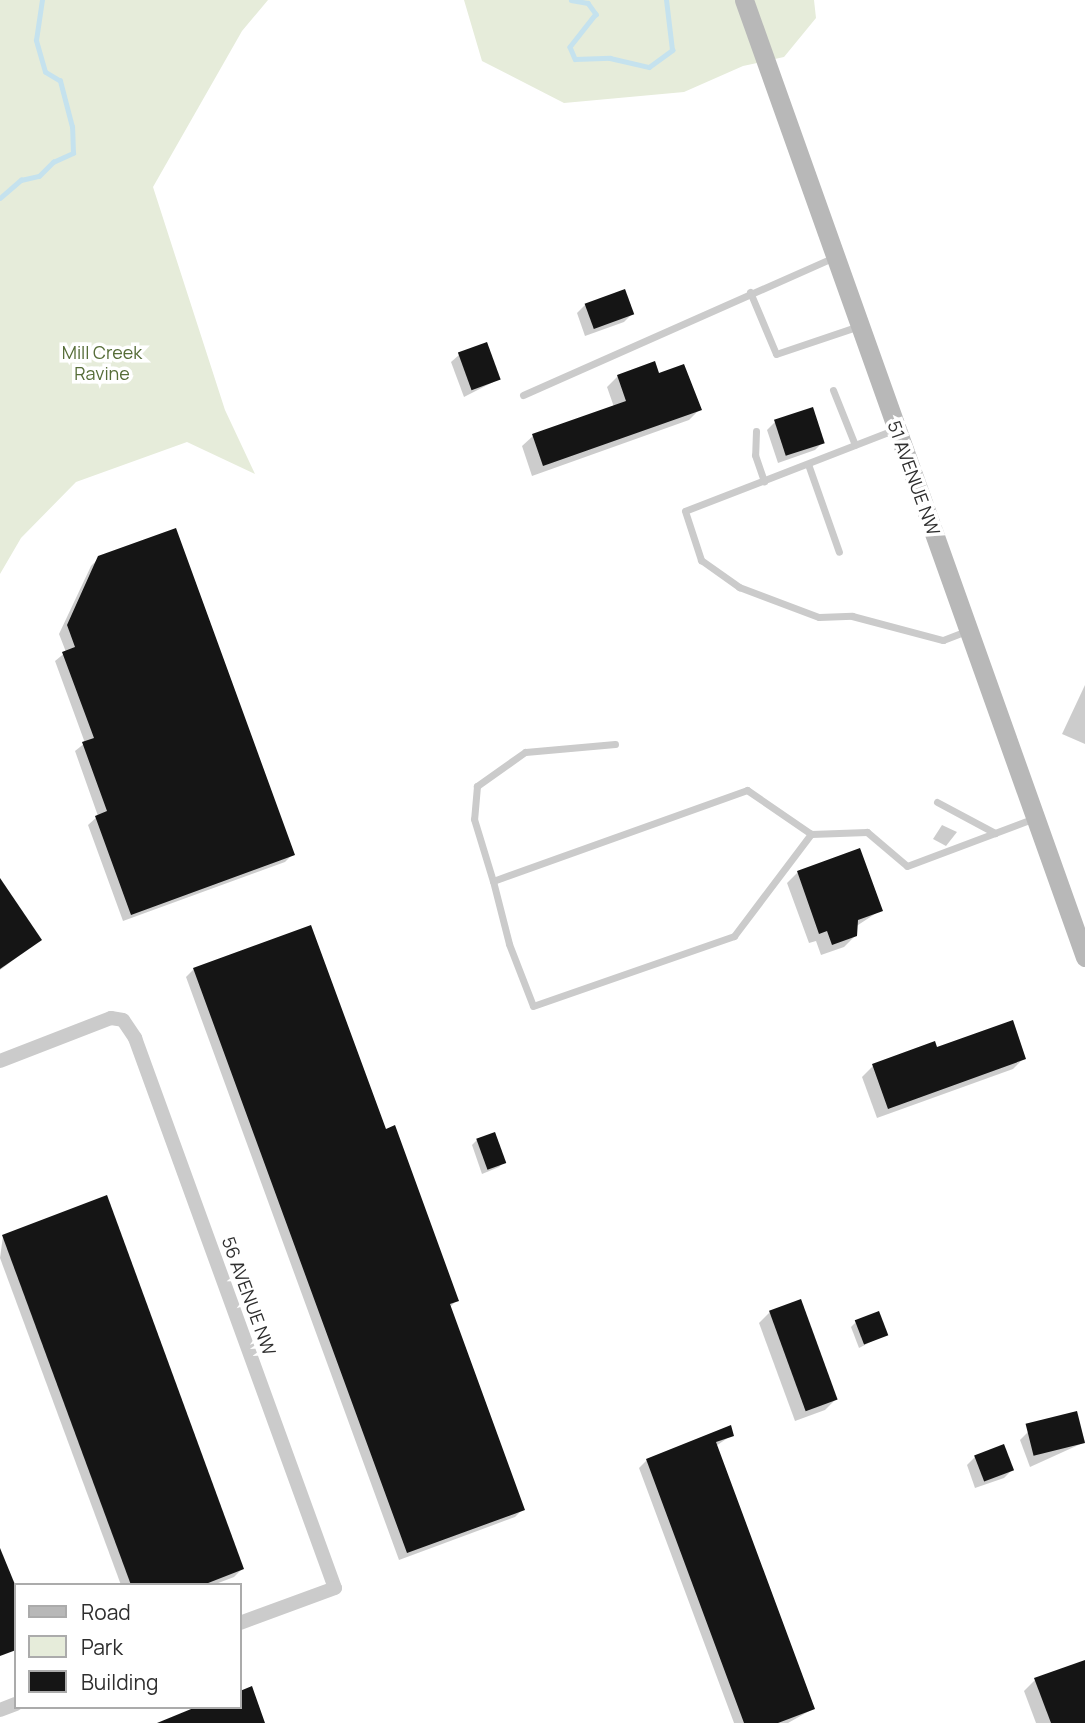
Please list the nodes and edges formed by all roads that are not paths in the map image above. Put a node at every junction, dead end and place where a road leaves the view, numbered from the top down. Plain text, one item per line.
1 (744, 0) edge
2 (835, 257) junction
3 (750, 292) junction
4 (860, 326) junction
5 (833, 390) dead end
6 (523, 395) dead end
7 (897, 429) junction
8 (756, 431) dead end
9 (855, 445) junction
10 (808, 464) junction
11 (764, 481) junction
12 (839, 552) dead end
13 (968, 631) junction
14 (615, 744) dead end
15 (937, 802) dead end
16 (1036, 818) junction
17 (995, 833) junction
18 (811, 834) junction
19 (493, 881) junction
20 (1085, 957) edge
21 (0, 1061) edge
22 (242, 1622) edge

1 - 2 street, 51 AVENUE NW
2 - 3 lane
2 - 4 street, 51 AVENUE NW
3 - 4 lane
3 - 6 lane
4 - 7 street, 51 AVENUE NW
5 - 9 lane
7 - 9 lane
7 - 13 street, 51 AVENUE NW
8 - 11 lane
9 - 10 lane
10 - 11 lane
10 - 12 lane
11 - 13 lane
13 - 16 street, 51 AVENUE NW
14 - 19 lane
15 - 17 lane
16 - 17 lane
16 - 20 street, 51 AVENUE NW
17 - 18 lane
18 - 19 lane
18 - 19 lane
21 - 22 street, 56 AVENUE NW

